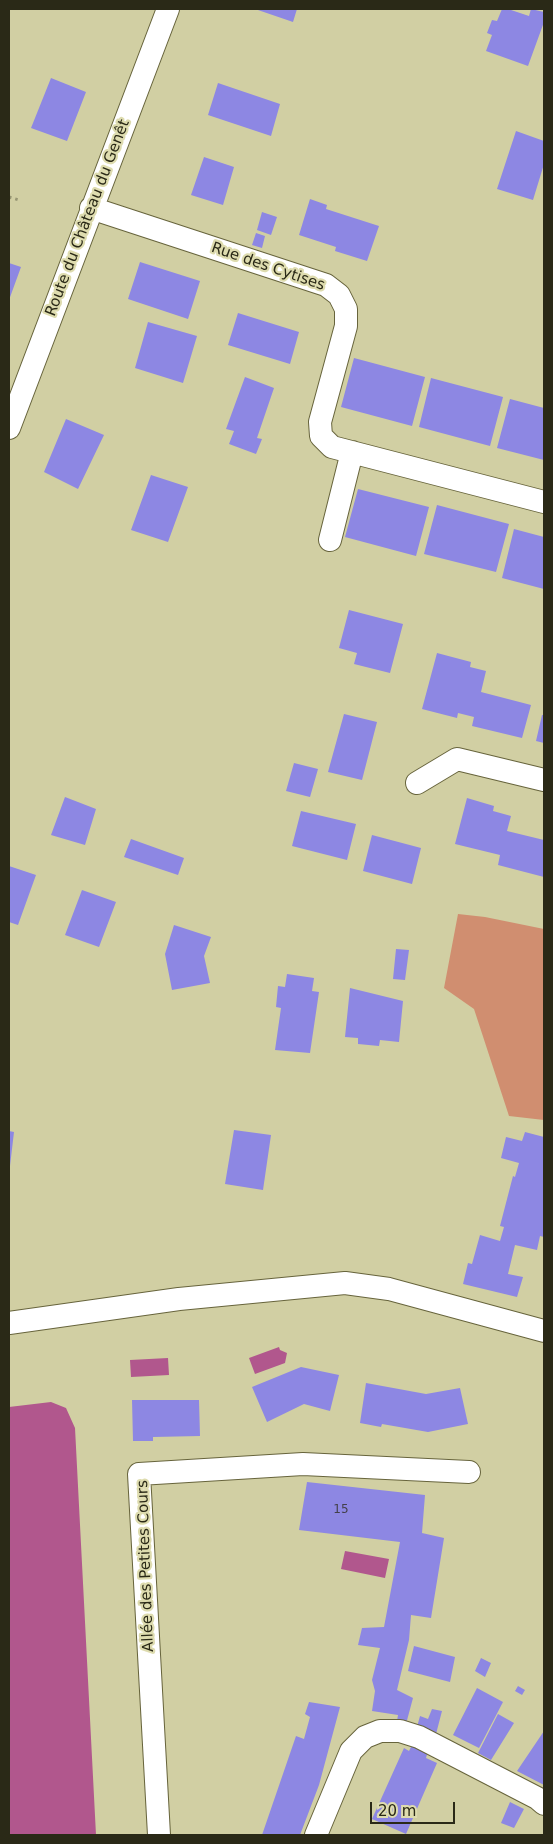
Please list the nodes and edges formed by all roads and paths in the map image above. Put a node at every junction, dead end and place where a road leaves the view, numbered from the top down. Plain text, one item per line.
1 (163, 10) edge
2 (9, 197) edge
3 (19, 200) dead end
4 (91, 208) junction
5 (9, 428) edge
6 (352, 452) junction
7 (544, 502) edge
8 (330, 540) dead end
9 (544, 780) edge
10 (417, 783) dead end
11 (9, 1323) edge
12 (544, 1331) edge
13 (469, 1472) dead end
14 (544, 1804) edge
15 (159, 1835) edge
16 (316, 1835) edge

1 - 4 street, Route du Château du Genêt
2 - 3 path
4 - 5 street, Route du Château du Genêt
4 - 6 street, Rue des Cytises
6 - 7 street, Rue des Cytises
6 - 8 street
9 - 10 street
11 - 12 street
13 - 15 street, Allée des Petites Cours
14 - 16 street

